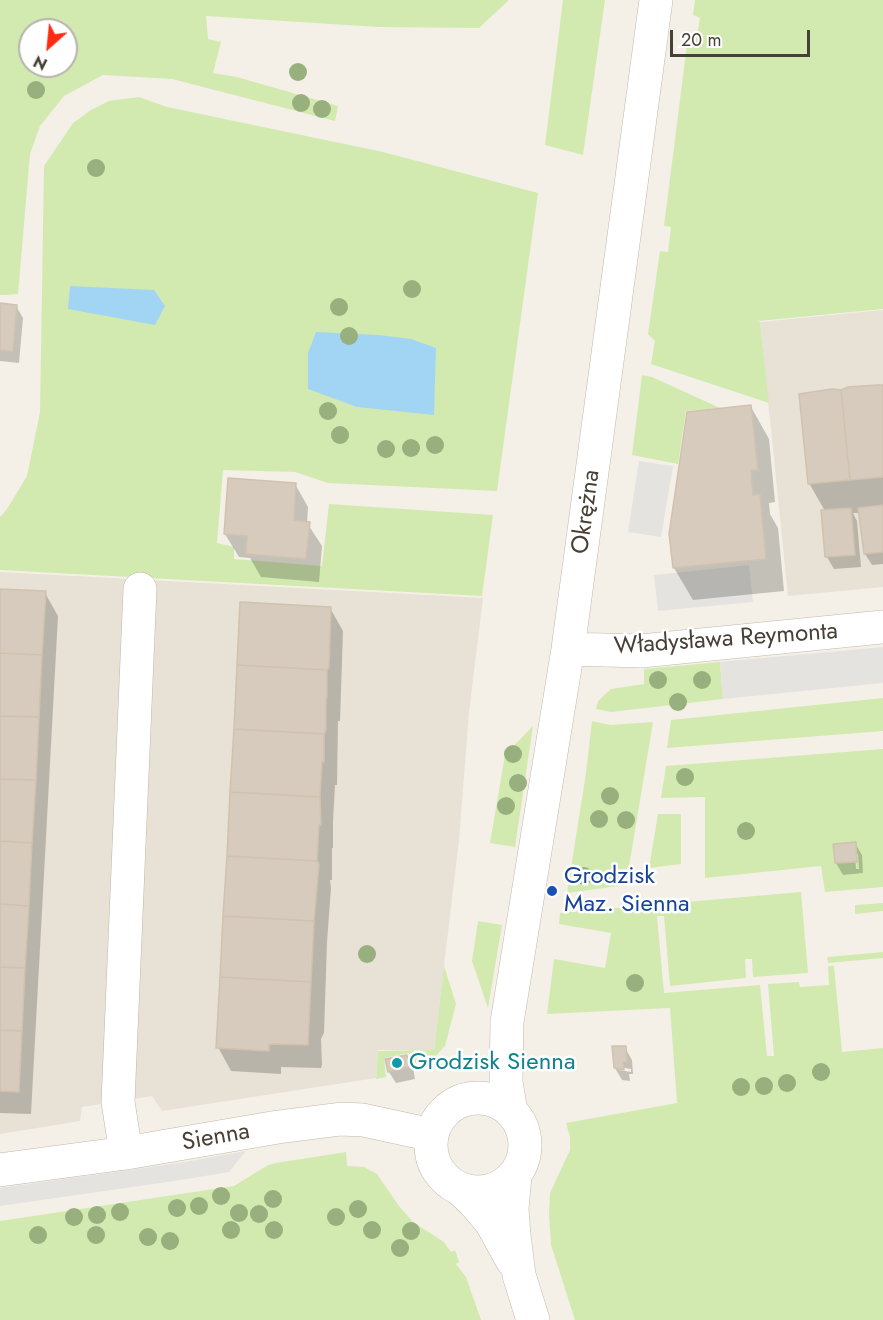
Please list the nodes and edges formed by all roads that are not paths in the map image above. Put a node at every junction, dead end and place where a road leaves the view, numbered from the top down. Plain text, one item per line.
1 (656, 0) edge
2 (140, 589) dead end
3 (883, 627) edge
4 (568, 649) junction
5 (507, 1022) junction
6 (472, 1099) junction
7 (511, 1112) junction
8 (432, 1135) junction
9 (126, 1153) junction
10 (0, 1170) edge
11 (515, 1174) junction
12 (459, 1188) junction
13 (519, 1275) junction
14 (533, 1320) edge

1 - 4 street, Okrężna
2 - 9 street
3 - 4 street, Władysława Reymonta
4 - 5 street, Okrężna
5 - 6 street, Okrężna
5 - 7 street, Okrężna
6 - 7 street
6 - 8 street
7 - 11 street
8 - 9 street, Sienna
8 - 12 street
9 - 10 street, Sienna
11 - 12 street
11 - 13 street
12 - 13 street
13 - 14 street

